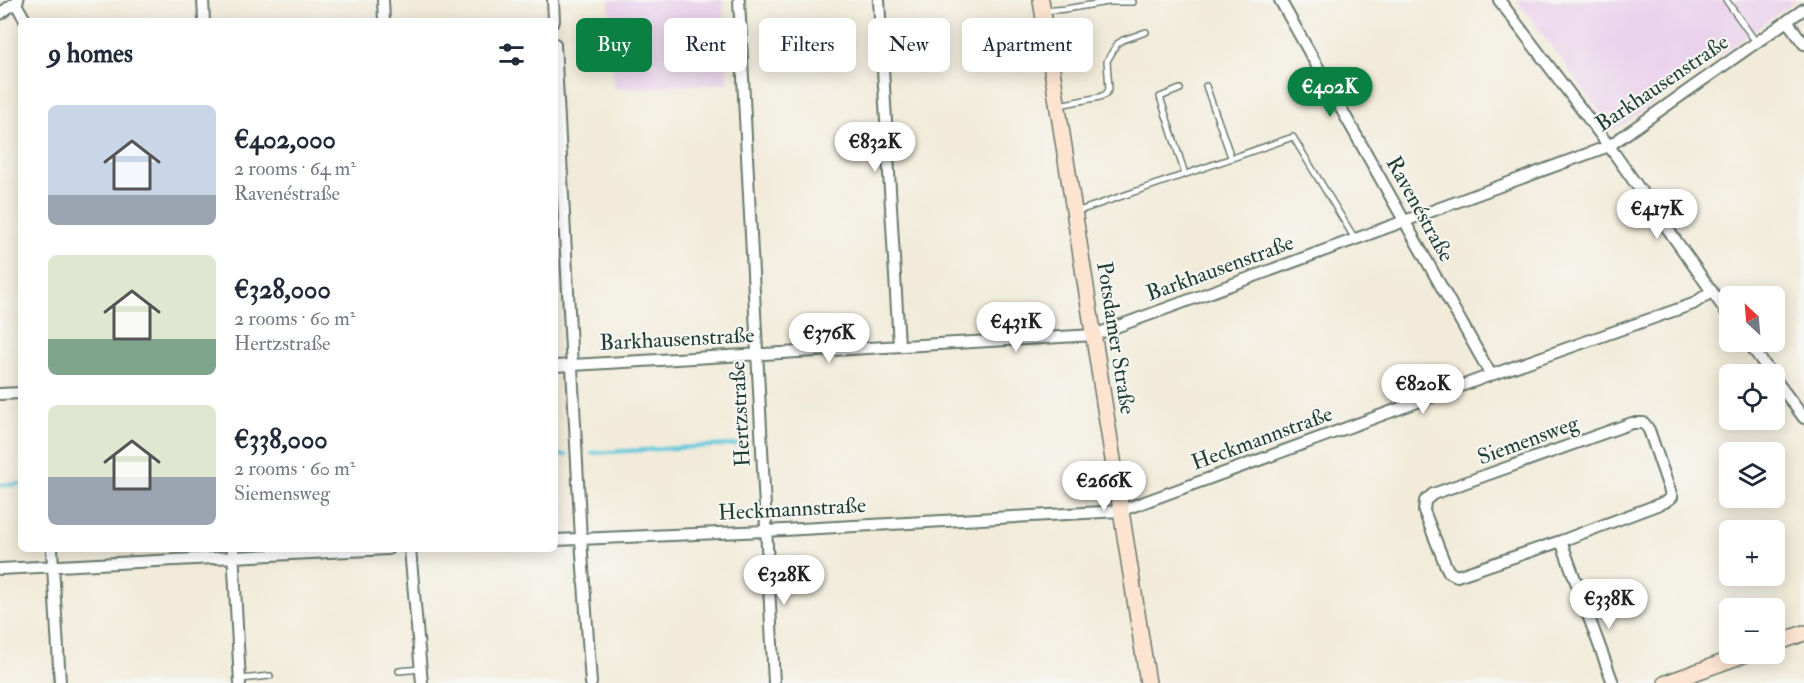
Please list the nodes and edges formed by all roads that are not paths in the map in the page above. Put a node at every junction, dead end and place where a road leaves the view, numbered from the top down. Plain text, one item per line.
1 (202, 0) edge
2 (382, 0) edge
3 (553, 0) edge
4 (739, 0) edge
5 (879, 0) edge
6 (1280, 0) edge
7 (1499, 0) edge
8 (1726, 0) edge
9 (17, 1) edge
10 (1133, 2) dead end
11 (1042, 5) edge
12 (1804, 9) edge
13 (0, 14) edge
14 (24, 18) edge
15 (204, 18) edge
16 (384, 18) edge
17 (554, 18) edge
18 (1787, 21) junction
19 (1146, 32) dead end
20 (1756, 42) junction
21 (1804, 44) edge
22 (1206, 86) dead end
23 (1180, 89) dead end
24 (558, 101) edge
25 (1058, 106) junction
26 (1609, 146) junction
27 (1231, 157) junction
28 (1185, 174) junction
29 (1074, 213) junction
30 (1405, 222) junction
31 (1355, 239) junction
32 (1711, 292) junction
33 (1719, 302) edge
34 (1094, 335) junction
35 (899, 345) junction
36 (756, 354) junction
37 (572, 365) junction
38 (558, 366) edge
39 (1491, 375) junction
40 (18, 393) edge
41 (0, 394) edge
42 (1785, 394) edge
43 (1804, 418) edge
44 (1120, 511) junction
45 (766, 531) junction
46 (581, 539) junction
47 (558, 540) edge
48 (1562, 540) junction
49 (52, 552) edge
50 (272, 552) edge
51 (410, 552) edge
52 (233, 553) edge
53 (53, 566) junction
54 (0, 569) edge
55 (1804, 633) edge
56 (1785, 640) edge
57 (1719, 664) edge
58 (421, 669) junction
59 (399, 671) dead end
60 (270, 676) dead end
61 (240, 681) edge
62 (60, 683) edge
63 (422, 683) edge
64 (591, 683) edge
65 (774, 683) edge
66 (1148, 683) edge
67 (1613, 683) edge
68 (1666, 683) edge

1 - 15 street
2 - 16 street
3 - 17 street
4 - 36 street, Hertzstraße
5 - 35 street
6 - 30 street, Ravenéstraße
7 - 26 street
8 - 20 lane
9 - 13 street
9 - 14 street
10 - 11 lane
11 - 25 street, Potsdamer Straße
12 - 18 street, Barkhausenstraße
18 - 20 street, Barkhausenstraße
18 - 21 street
19 - 25 lane
20 - 26 street, Barkhausenstraße
22 - 27 lane
23 - 28 lane
24 - 37 street
25 - 29 street, Potsdamer Straße
26 - 30 street, Barkhausenstraße
26 - 32 street
27 - 28 lane
27 - 31 lane
28 - 29 lane
29 - 34 street, Potsdamer Straße
30 - 31 street, Barkhausenstraße
30 - 39 street, Ravenéstraße
31 - 34 street, Barkhausenstraße
32 - 33 street
32 - 39 street, Heckmannstraße
34 - 35 street, Barkhausenstraße
34 - 44 street, Potsdamer Straße
35 - 36 street, Barkhausenstraße
36 - 37 street, Barkhausenstraße
36 - 45 street, Hertzstraße
37 - 38 street, Barkhausenstraße
37 - 46 street
39 - 44 street, Heckmannstraße
40 - 41 street
42 - 43 street
44 - 45 street, Heckmannstraße
44 - 66 street, Potsdamer Straße
45 - 46 street, Heckmannstraße
45 - 65 street, Hertzstraße
46 - 47 street, Heckmannstraße
46 - 64 street
48 - 48 street, Siemensweg
48 - 67 street
49 - 53 street
50 - 52 street
51 - 58 street
52 - 53 street
52 - 61 street
53 - 54 street
53 - 62 street
55 - 56 street
57 - 68 street
58 - 59 lane
58 - 63 street
60 - 61 lane

